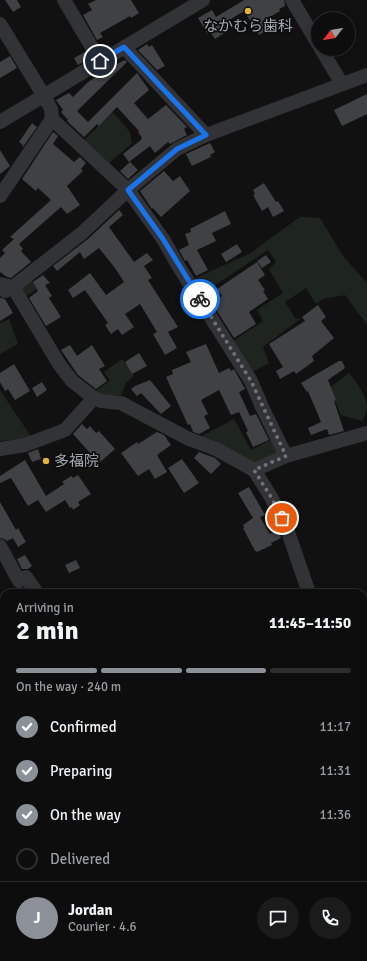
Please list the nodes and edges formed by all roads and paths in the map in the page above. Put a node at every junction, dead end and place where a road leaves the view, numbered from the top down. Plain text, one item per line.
1 (64, 0) edge
2 (203, 0) edge
3 (292, 0) edge
4 (0, 24) edge
5 (311, 32) edge
6 (124, 47) junction
7 (325, 56) edge
8 (100, 61) junction
9 (367, 75) edge
10 (342, 84) junction
11 (44, 96) junction
12 (52, 119) junction
13 (0, 122) edge
14 (206, 135) junction
15 (128, 190) junction
16 (0, 196) edge
17 (4, 288) edge
18 (94, 398) junction
19 (367, 434) edge
20 (0, 448) edge
21 (286, 456) junction
22 (254, 470) junction
23 (0, 546) edge
24 (34, 589) edge
25 (308, 589) edge

1 - 8 street
2 - 6 street
3 - 5 street
4 - 11 street
6 - 8 street
6 - 14 street
7 - 10 street
8 - 11 street
9 - 10 street
10 - 14 street
11 - 12 street
11 - 13 street
12 - 15 street
12 - 16 street
14 - 15 street
15 - 17 street
15 - 21 street
17 - 18 street
18 - 20 street
18 - 22 street
19 - 21 street
21 - 22 street
22 - 25 street
23 - 24 street

